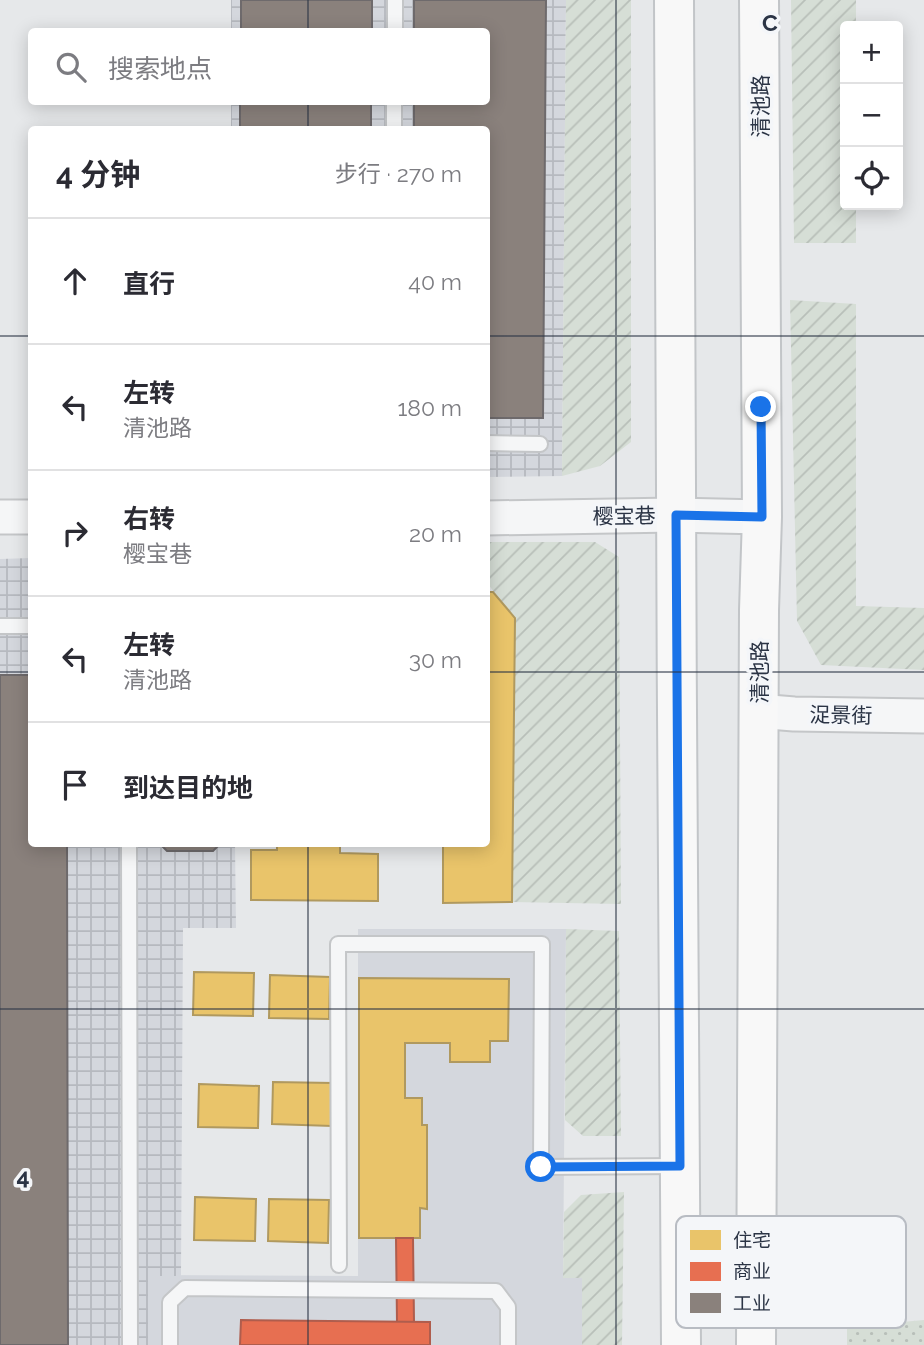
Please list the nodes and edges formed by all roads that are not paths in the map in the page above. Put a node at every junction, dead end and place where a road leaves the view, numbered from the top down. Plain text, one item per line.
1 (395, 0) edge
2 (674, 0) edge
3 (759, 0) edge
4 (395, 28) edge
5 (394, 105) edge
6 (394, 126) edge
7 (490, 443) edge
8 (540, 444) dead end
9 (676, 515) junction
10 (0, 517) edge
11 (28, 517) edge
12 (762, 517) junction
13 (490, 518) edge
14 (0, 626) edge
15 (28, 626) edge
16 (758, 710) junction
17 (924, 716) edge
18 (129, 847) edge
19 (680, 1166) junction
20 (680, 1216) edge
21 (756, 1216) edge
22 (339, 1265) dead end
23 (130, 1345) edge
24 (170, 1345) edge
25 (509, 1345) edge

1 - 4 lane
2 - 9 main road
3 - 12 main road, 清池路
5 - 6 lane
7 - 8 lane
9 - 12 street, 樱宝巷
9 - 13 street, 樱宝巷
9 - 19 main road
10 - 11 street
12 - 16 main road, 清池路
14 - 15 lane
16 - 17 street, 浞景街
16 - 21 main road, 清池路
18 - 23 lane
19 - 20 main road
19 - 22 lane
24 - 25 lane

